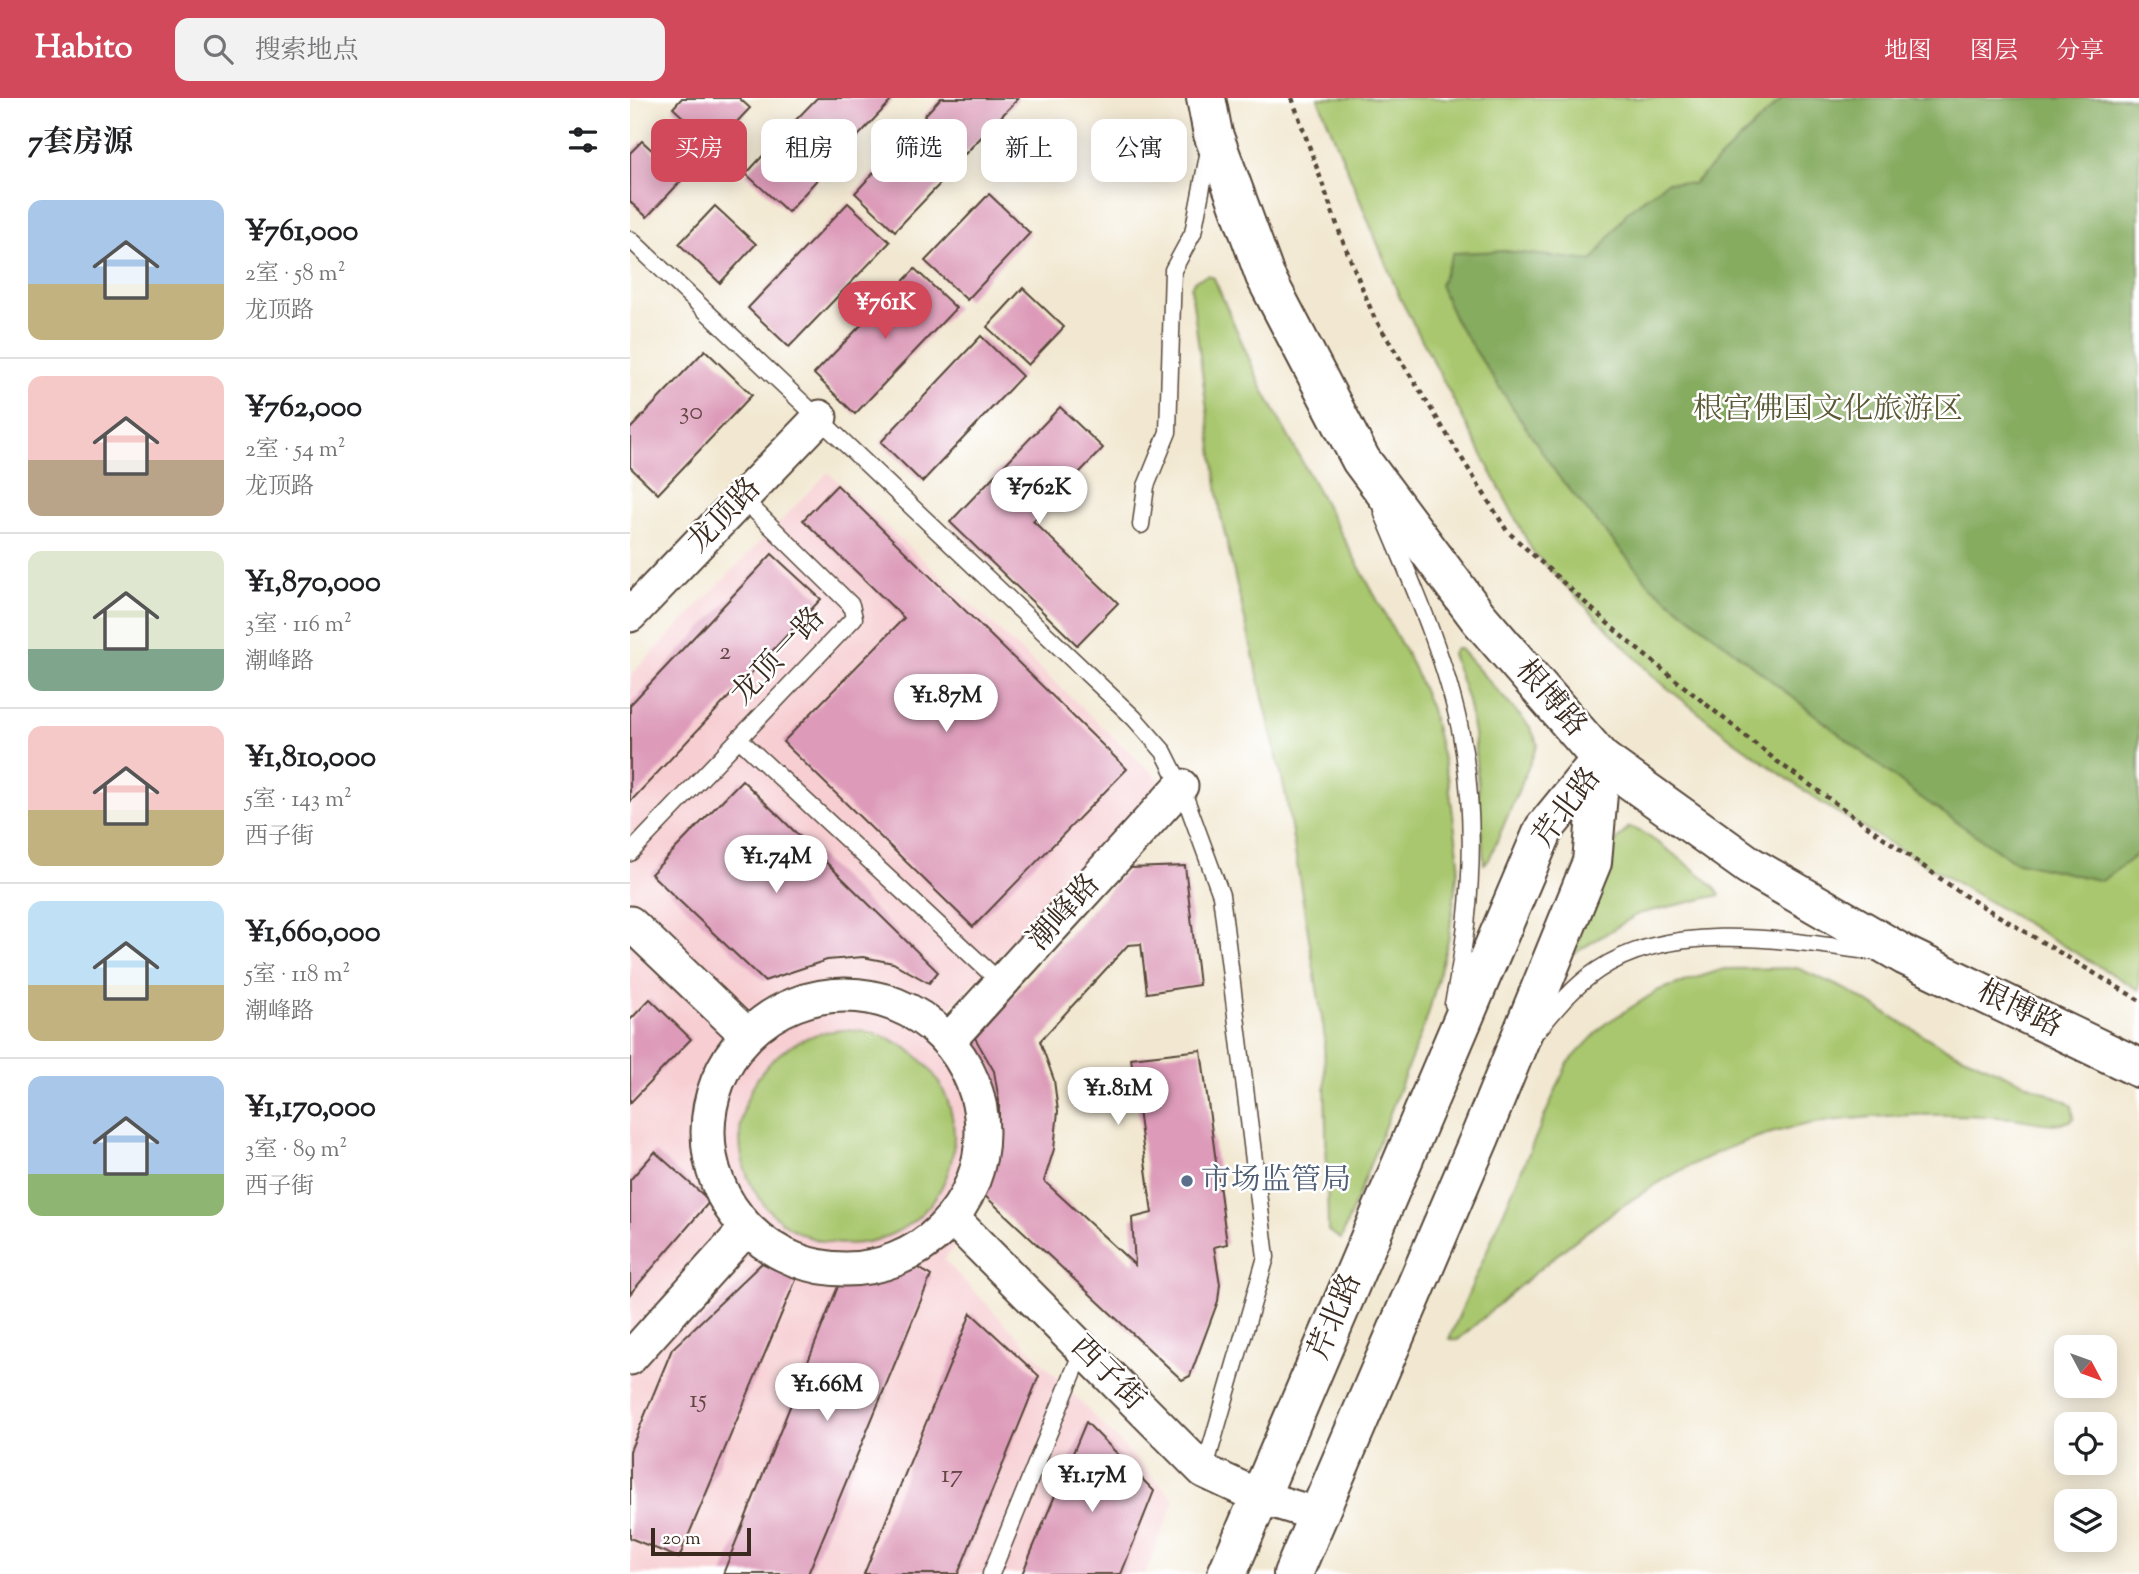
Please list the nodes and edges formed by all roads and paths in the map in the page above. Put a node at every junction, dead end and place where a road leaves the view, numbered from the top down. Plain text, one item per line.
1 (1292, 98) edge
2 (1210, 116) edge
3 (630, 239) edge
4 (820, 417) junction
5 (1361, 460) junction
6 (742, 498) junction
7 (1141, 525) dead end
8 (630, 615) edge
9 (739, 739) junction
10 (1601, 759) junction
11 (1181, 786) junction
12 (630, 853) edge
13 (630, 923) edge
14 (1906, 956) junction
15 (1001, 983) junction
16 (2139, 1000) edge
17 (747, 1035) junction
18 (949, 1040) junction
19 (2139, 1068) edge
20 (1439, 1076) junction
21 (1480, 1137) junction
22 (953, 1219) junction
23 (746, 1229) junction
24 (1083, 1349) junction
25 (630, 1358) edge
26 (1204, 1471) junction
27 (1260, 1497) junction
28 (1319, 1515) junction
29 (991, 1574) edge
30 (1227, 1574) edge
31 (1293, 1574) edge

1 - 16 path
2 - 5 main road, 根博路
2 - 7 lane
3 - 4 lane
4 - 6 street, 龙顶路
4 - 11 lane
5 - 10 main road, 根博路
5 - 20 lane
6 - 8 street, 龙顶路
6 - 9 lane, 龙顶一路
9 - 12 lane, 龙顶一路
9 - 15 lane
10 - 14 main road, 根博路
10 - 20 main road, 芹北路
10 - 21 main road, 芹北路
11 - 15 street, 潮峰路
11 - 26 lane
13 - 17 street
14 - 19 main road, 根博路
14 - 21 lane
15 - 18 street, 潮峰路
17 - 18 street
17 - 23 street
18 - 22 street
20 - 27 main road, 芹北路
21 - 28 main road, 芹北路
22 - 23 street
22 - 24 street, 西子街
23 - 25 street
24 - 26 street, 西子街
24 - 29 lane
26 - 27 street, 西子街
27 - 28 street, 西子街
27 - 30 main road, 芹北路
28 - 31 main road, 芹北路

